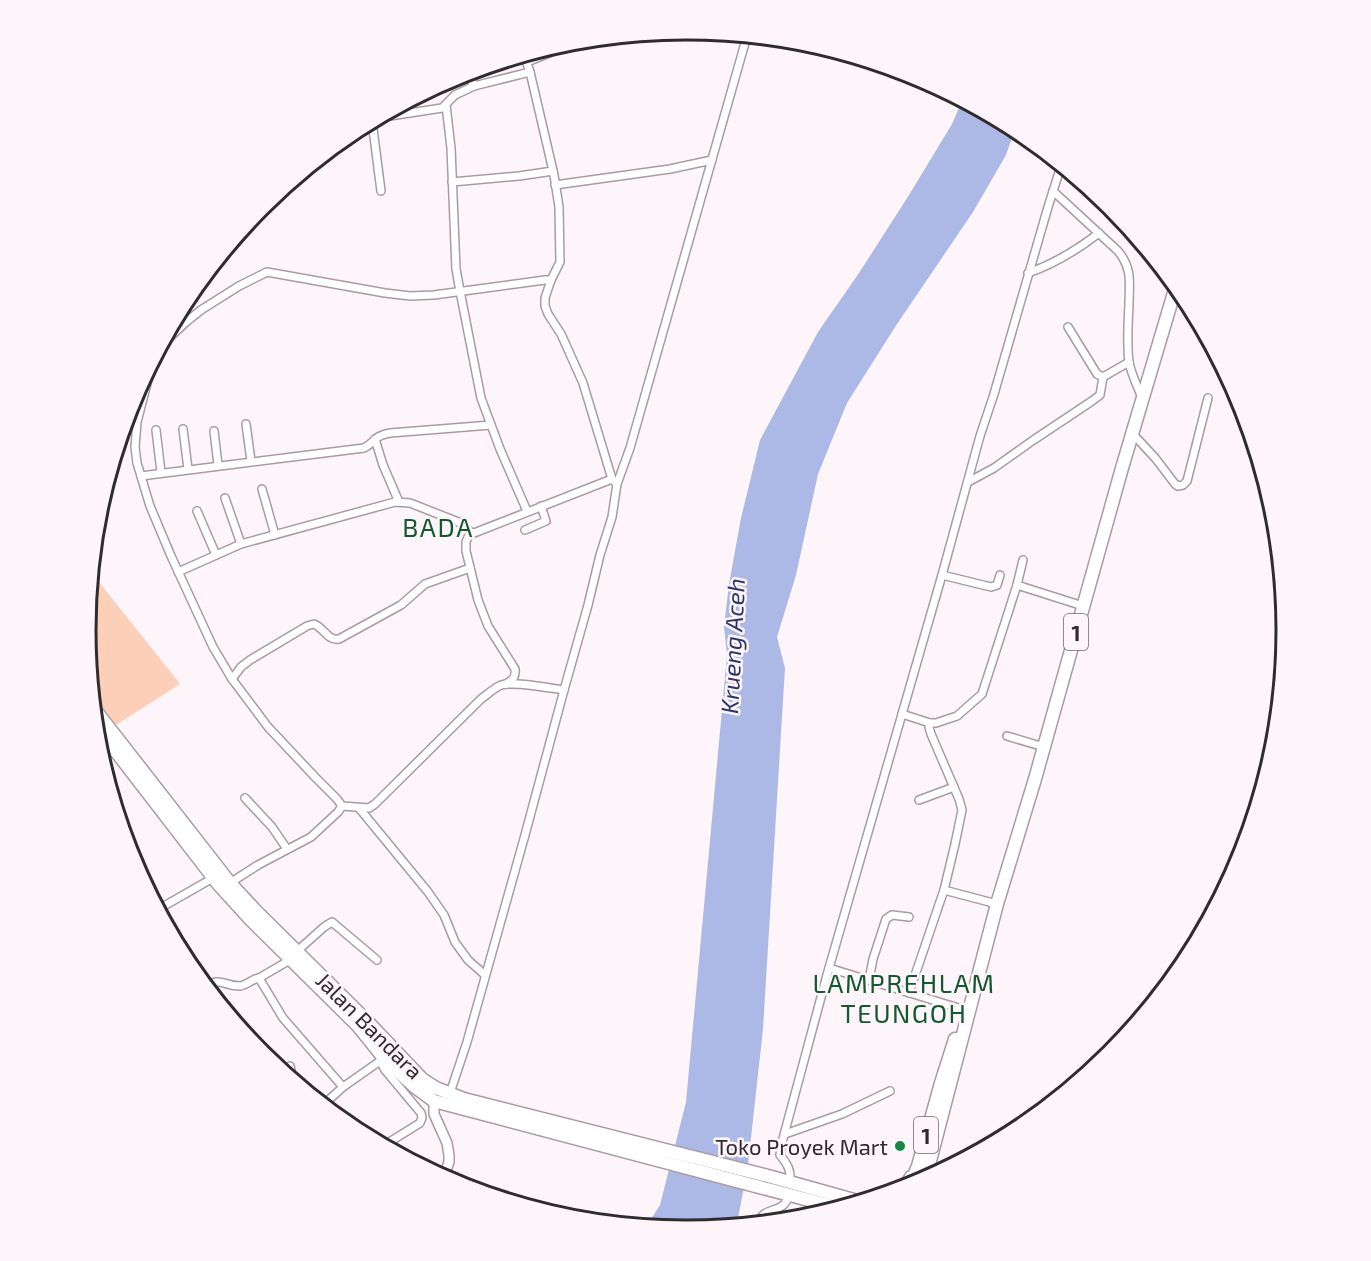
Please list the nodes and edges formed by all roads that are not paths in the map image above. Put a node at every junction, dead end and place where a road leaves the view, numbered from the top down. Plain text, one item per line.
1 (745, 44) edge
2 (527, 63) edge
3 (530, 72) junction
4 (472, 81) edge
5 (474, 86) junction
6 (446, 105) junction
7 (400, 114) edge
8 (373, 130) edge
9 (712, 160) junction
10 (553, 171) junction
11 (1060, 174) edge
12 (453, 182) junction
13 (555, 185) junction
14 (381, 191) dead end
15 (1053, 191) junction
16 (1099, 233) junction
17 (1028, 273) junction
18 (551, 280) junction
19 (460, 291) junction
20 (1173, 298) edge
21 (1068, 327) dead end
22 (179, 329) edge
23 (1129, 362) junction
24 (1103, 377) junction
25 (143, 398) edge
26 (1208, 398) dead end
27 (1143, 401) junction
28 (246, 424) dead end
29 (491, 425) junction
30 (183, 429) dead end
31 (156, 430) dead end
32 (214, 431) dead end
33 (1133, 434) junction
34 (375, 439) junction
35 (250, 461) junction
36 (218, 465) junction
37 (188, 469) junction
38 (161, 472) junction
39 (141, 476) junction
40 (614, 481) junction
41 (968, 482) junction
42 (262, 489) dead end
43 (225, 498) dead end
44 (399, 502) junction
45 (541, 506) junction
46 (197, 511) dead end
47 (527, 512) junction
48 (525, 530) dead end
49 (470, 532) junction
50 (275, 535) junction
51 (242, 544) junction
52 (216, 555) junction
53 (1023, 560) dead end
54 (470, 568) junction
55 (178, 572) junction
56 (942, 575) junction
57 (1000, 575) dead end
58 (1017, 585) junction
59 (1083, 606) junction
60 (232, 679) junction
61 (505, 684) junction
62 (564, 690) junction
63 (902, 714) junction
64 (103, 720) edge
65 (930, 723) junction
66 (1006, 736) dead end
67 (106, 738) edge
68 (1044, 747) junction
69 (954, 787) junction
70 (245, 798) dead end
71 (919, 800) dead end
72 (342, 806) junction
73 (359, 808) junction
74 (287, 849) junction
75 (213, 878) junction
76 (230, 883) junction
77 (944, 890) junction
78 (997, 904) junction
79 (164, 906) edge
80 (909, 917) dead end
81 (293, 956) junction
82 (377, 960) dead end
83 (830, 968) junction
84 (485, 975) junction
85 (259, 978) junction
86 (977, 979) junction
87 (869, 980) junction
88 (212, 983) edge
89 (909, 993) junction
90 (965, 1010) junction
91 (362, 1023) junction
92 (382, 1059) junction
93 (290, 1066) dead end
94 (291, 1069) edge
95 (342, 1087) junction
96 (890, 1091) dead end
97 (450, 1093) junction
98 (328, 1100) edge
99 (434, 1101) junction
100 (461, 1103) junction
101 (434, 1114) junction
102 (422, 1118) junction
103 (785, 1134) junction
104 (389, 1141) edge
105 (918, 1167) junction
106 (929, 1168) edge
107 (446, 1170) edge
108 (915, 1174) edge
109 (912, 1175) edge
110 (790, 1188) junction
111 (845, 1198) edge
112 (826, 1203) edge
113 (762, 1215) edge

1 - 9 street
2 - 3 street
3 - 5 street
3 - 10 street
4 - 5 street
5 - 6 street
6 - 7 street
6 - 12 street
8 - 14 street
9 - 13 street
9 - 40 street
10 - 12 street
10 - 13 street
11 - 15 street
12 - 19 street
13 - 18 street
15 - 16 street
15 - 17 street
16 - 17 street
16 - 23 street
17 - 41 street
18 - 19 street
18 - 40 street
19 - 22 street
19 - 29 street
20 - 27 highway, 1
21 - 24 street
23 - 24 street
23 - 27 street
24 - 41 street
25 - 39 street
26 - 33 street
27 - 33 highway, 1
28 - 35 street
29 - 34 street
29 - 47 street
30 - 37 street
31 - 38 street
32 - 36 street
33 - 59 highway, 1
34 - 35 street
34 - 44 street
35 - 36 street
36 - 37 street
37 - 38 street
38 - 39 street
39 - 55 street
40 - 45 street
40 - 62 street
41 - 56 street
42 - 50 street
43 - 51 street
44 - 49 street
44 - 50 street
45 - 47 street
45 - 48 street
46 - 52 street
47 - 49 street
49 - 54 street
50 - 51 street
51 - 52 street
52 - 55 street
53 - 58 street
54 - 60 street
54 - 61 street
55 - 60 street
56 - 57 street
56 - 63 street
58 - 59 street
58 - 65 street
59 - 68 highway, 1
60 - 72 street
61 - 62 street
61 - 73 street
62 - 84 street
63 - 65 street
63 - 83 street
64 - 76 highway, Jalan Bandara
65 - 69 street
66 - 68 street
67 - 75 highway, Jalan Bandara
68 - 78 highway, 1
69 - 71 street
69 - 77 street
70 - 74 street
72 - 73 street
72 - 74 street
73 - 84 street
74 - 76 street
75 - 79 street
75 - 81 highway, Jalan Bandara
76 - 81 highway, Jalan Bandara
77 - 78 street
77 - 89 street
78 - 86 highway, 1
80 - 87 street
81 - 82 street
81 - 85 street
81 - 91 highway, Jalan Bandara
83 - 87 street
83 - 103 street
84 - 97 street
85 - 88 street
85 - 95 street
86 - 90 highway, 1
86 - 106 highway, 1
87 - 89 street
89 - 90 street
90 - 105 highway, 1
91 - 92 highway, Jalan Bandara
91 - 97 highway, Jalan Bandara
92 - 95 street
92 - 99 highway, Jalan Bandara
92 - 102 street
93 - 94 street
95 - 98 street
96 - 103 street
97 - 100 highway, Jalan Bandara
99 - 100 highway, Jalan Bandara
99 - 101 street
100 - 110 highway, Jalan Bandara
101 - 102 street
101 - 107 street
102 - 104 street
103 - 110 street
105 - 108 highway, 1
105 - 109 highway
110 - 111 highway, Jalan Bandara
110 - 112 highway, Jalan Bandara
110 - 113 street

